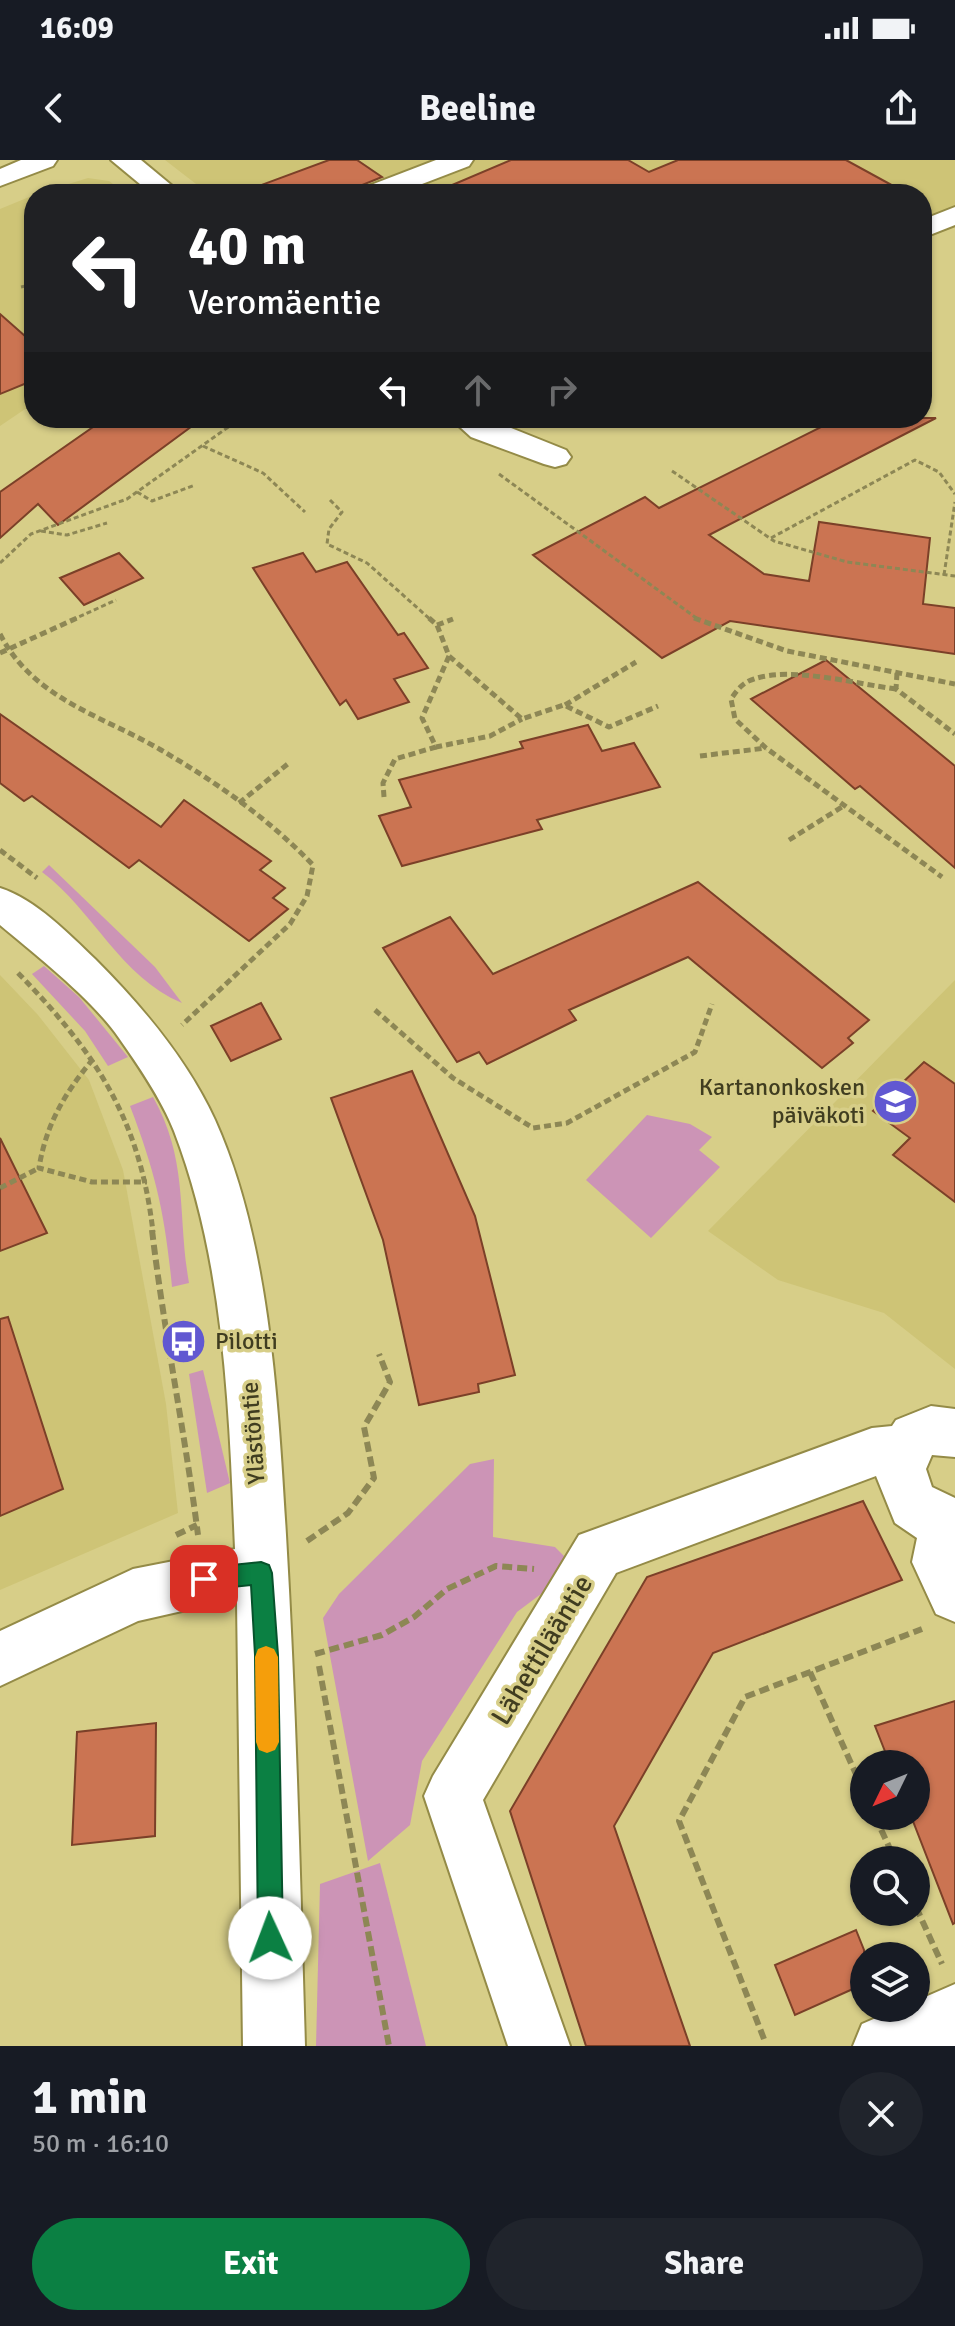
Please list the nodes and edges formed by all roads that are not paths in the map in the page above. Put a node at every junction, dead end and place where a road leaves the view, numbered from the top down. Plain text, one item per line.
1 (44, 160) edge
2 (124, 160) edge
3 (460, 160) edge
4 (0, 178) edge
5 (156, 184) edge
6 (398, 184) edge
7 (955, 215) edge
8 (932, 225) edge
9 (479, 428) edge
10 (555, 457) dead end
11 (0, 903) edge
12 (955, 1433) edge
13 (904, 1449) junction
14 (951, 1523) edge
15 (280, 1559) junction
16 (944, 1610) edge
17 (0, 1659) edge
18 (948, 1990) edge
19 (274, 2046) edge
20 (539, 2046) edge
21 (884, 2046) edge

1 - 4 street
2 - 5 street
3 - 6 street
7 - 8 street
9 - 10 street
11 - 15 street, Ylästöntie
12 - 13 street, Lähettilääntie
13 - 14 street
13 - 20 street, Lähettilääntie
14 - 16 street
15 - 17 street
15 - 19 street, Ylästöntie
18 - 21 street

